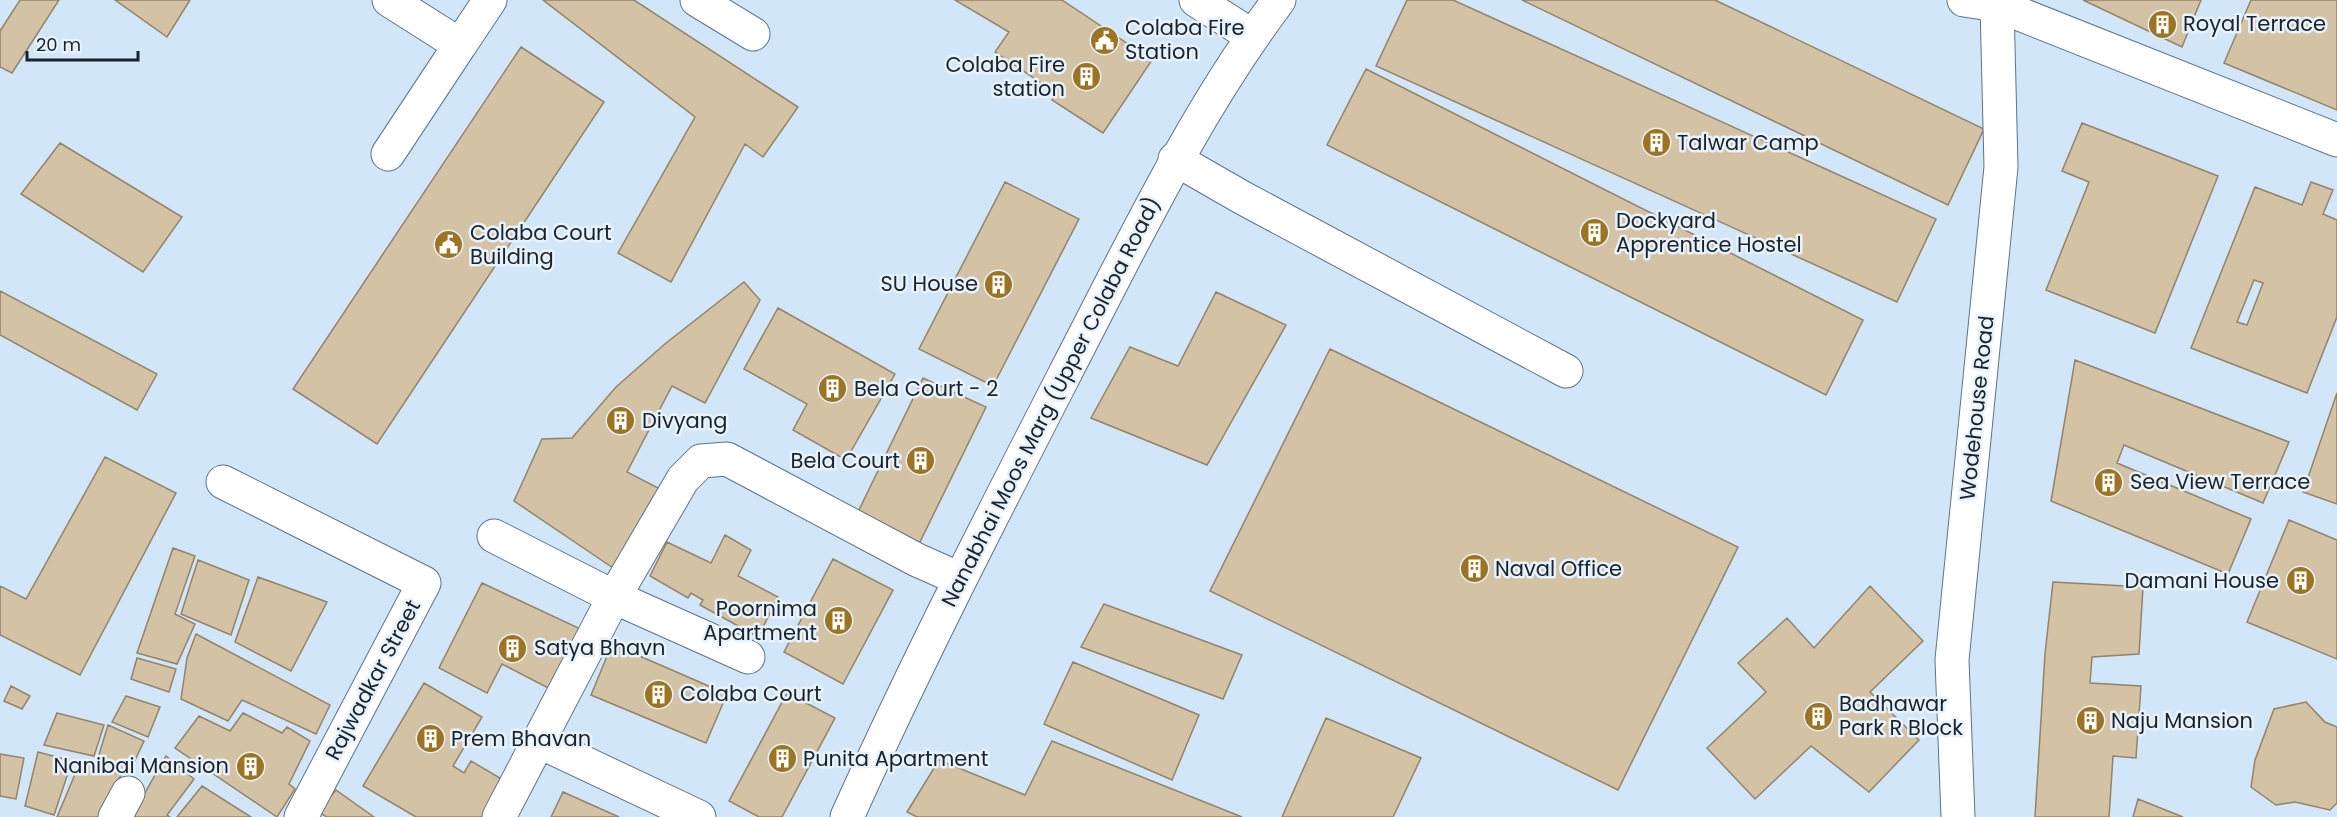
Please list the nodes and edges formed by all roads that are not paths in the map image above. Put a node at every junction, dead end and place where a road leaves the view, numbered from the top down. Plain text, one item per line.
1 (389, 0) edge
2 (490, 0) edge
3 (697, 0) edge
4 (1196, 0) edge
5 (1279, 0) edge
6 (1964, 0) edge
7 (1998, 2) edge
8 (753, 34) dead end
9 (1252, 36) junction
10 (460, 45) junction
11 (2337, 140) edge
12 (388, 154) dead end
13 (1175, 159) junction
14 (1566, 371) dead end
15 (223, 482) dead end
16 (494, 536) dead end
17 (960, 579) junction
18 (614, 597) junction
19 (748, 657) dead end
20 (538, 741) junction
21 (301, 817) edge
22 (499, 817) edge
23 (699, 817) edge
24 (847, 817) edge
25 (1958, 817) edge

1 - 10 street
2 - 10 street
3 - 8 street
4 - 9 street
5 - 9 street, Nanabhai Moos Marg (Upper Colaba Road)
6 - 7 street
7 - 11 street
7 - 25 street, Wodehouse Road
9 - 13 street, Nanabhai Moos Marg (Upper Colaba Road)
10 - 12 street
13 - 14 street
13 - 17 street, Nanabhai Moos Marg (Upper Colaba Road)
15 - 21 street, Rajwadkar Street
16 - 18 street
17 - 18 street
17 - 24 street, Nanabhai Moos Marg (Upper Colaba Road)
18 - 19 street
18 - 20 street
20 - 22 street
20 - 23 street

